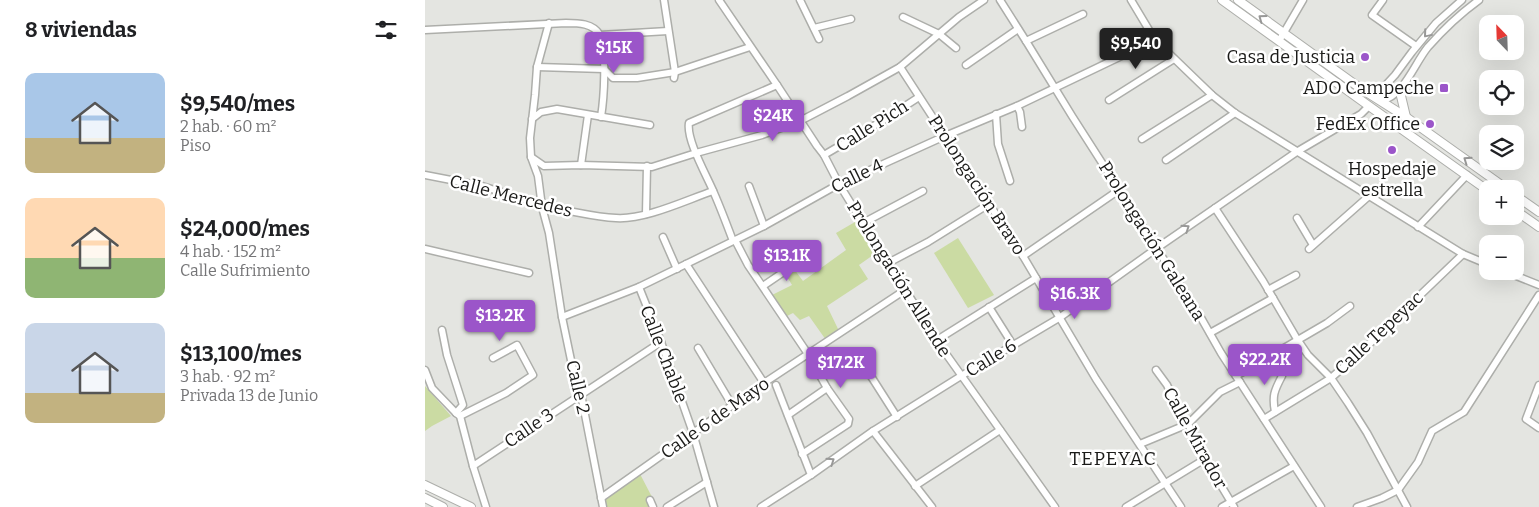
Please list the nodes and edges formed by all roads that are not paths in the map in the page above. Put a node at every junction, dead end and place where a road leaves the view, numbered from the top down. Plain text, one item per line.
1 (664, 0) edge
2 (719, 0) edge
3 (800, 0) edge
4 (984, 0) edge
5 (1000, 0) edge
6 (1131, 0) edge
7 (1222, 0) edge
8 (1238, 0) edge
9 (1303, 0) edge
10 (1383, 0) edge
11 (1462, 0) edge
12 (1479, 0) edge
13 (1083, 14) dead end
14 (903, 17) dead end
15 (851, 19) dead end
16 (549, 23) junction
17 (814, 28) junction
18 (1019, 29) junction
19 (425, 30) edge
20 (668, 31) junction
21 (939, 34) junction
22 (599, 35) junction
23 (1281, 37) junction
24 (819, 39) dead end
25 (1026, 40) junction
26 (1155, 40) junction
27 (750, 47) junction
28 (956, 48) dead end
29 (1414, 49) junction
30 (1174, 58) junction
31 (1420, 58) junction
32 (965, 65) dead end
33 (537, 67) junction
34 (900, 67) junction
35 (604, 69) junction
36 (674, 75) junction
37 (777, 85) junction
38 (1054, 88) junction
39 (1402, 88) junction
40 (1382, 89) junction
41 (1365, 92) junction
42 (1212, 95) junction
43 (919, 97) junction
44 (1109, 100) dead end
45 (1381, 101) junction
46 (1017, 106) junction
47 (1369, 106) junction
48 (1235, 113) junction
49 (996, 114) junction
50 (588, 115) junction
51 (601, 117) junction
52 (1406, 117) junction
53 (532, 119) junction
54 (800, 120) junction
55 (1389, 120) junction
56 (650, 125) dead end
57 (1022, 126) dead end
58 (945, 136) junction
59 (1142, 139) dead end
60 (1298, 151) junction
61 (696, 153) junction
62 (825, 155) junction
63 (531, 157) junction
64 (1166, 160) dead end
65 (581, 164) junction
66 (647, 166) junction
67 (425, 175) edge
68 (1467, 175) junction
69 (1494, 180) edge
70 (1010, 181) dead end
71 (839, 184) junction
72 (1479, 184) edge
73 (749, 186) dead end
74 (1119, 190) junction
75 (713, 191) junction
76 (923, 191) dead end
77 (1369, 196) junction
78 (1524, 201) edge
79 (989, 204) junction
80 (542, 207) junction
81 (1215, 208) junction
82 (1539, 212) edge
83 (646, 214) junction
84 (1524, 216) edge
85 (1297, 218) dead end
86 (863, 223) junction
87 (764, 226) junction
88 (1418, 227) junction
89 (1539, 227) edge
90 (663, 237) dead end
91 (734, 241) junction
92 (1157, 248) junction
93 (425, 249) edge
94 (1463, 254) junction
95 (1023, 256) junction
96 (795, 261) dead end
97 (1479, 261) edge
98 (888, 262) junction
99 (687, 264) junction
100 (677, 269) junction
101 (529, 273) dead end
102 (1296, 275) dead end
103 (1036, 278) junction
104 (1524, 279) edge
105 (1539, 285) edge
106 (763, 286) junction
107 (639, 287) junction
108 (905, 290) junction
109 (1268, 290) junction
110 (1539, 295) edge
111 (1273, 298) junction
112 (1350, 306) dead end
113 (989, 307) junction
114 (562, 317) junction
115 (1059, 318) junction
116 (442, 330) dead end
117 (1210, 333) junction
118 (1297, 339) junction
119 (937, 340) junction
120 (661, 342) junction
121 (1013, 345) junction
122 (697, 348) dead end
123 (808, 354) junction
124 (1269, 356) junction
125 (493, 358) dead end
126 (425, 370) edge
127 (867, 370) dead end
128 (1156, 370) dead end
129 (961, 376) junction
130 (1331, 378) junction
131 (1238, 379) junction
132 (764, 383) junction
133 (776, 385) dead end
134 (1539, 385) edge
135 (827, 388) junction
136 (581, 394) junction
137 (732, 404) junction
138 (1275, 412) junction
139 (458, 414) junction
140 (788, 415) junction
141 (897, 417) junction
142 (1264, 419) junction
143 (1188, 424) junction
144 (1539, 428) edge
145 (1000, 430) junction
146 (873, 431) junction
147 (693, 433) junction
148 (1140, 444) junction
149 (802, 454) junction
150 (1205, 459) junction
151 (473, 466) junction
152 (1294, 466) junction
153 (811, 475) junction
154 (707, 482) junction
155 (425, 484) edge
156 (1166, 484) junction
157 (915, 486) junction
158 (1398, 490) junction
159 (425, 498) edge
160 (601, 498) junction
161 (1232, 504) edge
162 (443, 507) edge
163 (471, 507) edge
164 (486, 507) edge
165 (603, 507) edge
166 (667, 507) edge
167 (714, 507) edge
168 (761, 507) edge
169 (932, 507) edge
170 (1055, 507) edge
171 (1126, 507) edge
172 (1181, 507) edge
173 (1222, 507) edge
174 (1321, 507) edge
175 (1357, 507) edge
176 (1407, 507) edge

1 - 20 street
2 - 27 street, Prolongación Allende
3 - 17 street
4 - 21 street
5 - 18 street, Prolongación Galeana
6 - 26 street
7 - 23 main road
23 -> 8 main road
9 - 23 street
10 - 29 street
11 -> 29 street
12 - 31 street
13 - 25 street
14 - 21 street
15 - 17 street
16 - 19 street
16 - 22 street
16 - 33 street, Calle 2
17 - 24 street
18 - 25 street, Prolongación Galeana
18 - 32 street
20 - 22 street
20 - 36 street
21 - 28 street
21 - 34 street
22 - 35 street
23 - 41 main road
23 - 47 main road
25 - 38 street, Prolongación Galeana
26 - 30 street
26 - 38 street, Calle 4
27 - 36 street
27 - 37 street, Prolongación Allende
29 - 31 street
29 - 40 street
30 - 42 street
30 - 44 street
31 - 39 street
33 - 35 street
33 - 53 street, Calle 2
34 - 43 street, Prolongación Bravo
34 - 54 street
35 - 36 street
35 - 51 street
37 - 54 street, Prolongación Allende
37 - 61 street
38 - 46 street, Calle 4
38 - 74 street, Prolongación Galeana
39 - 45 street
39 - 52 main road
40 - 41 main road
40 - 45 street
41 - 45 main road
41 - 47 main road
42 - 48 street
42 - 59 street
43 - 58 street, Prolongación Bravo
43 - 62 street, Calle Pich
45 - 47 main road
45 - 52 main road
45 - 55 main road
46 - 49 street, Calle 4
46 - 57 street
47 - 55 main road
47 - 60 street, Calle 6
48 - 60 street
48 - 64 street
49 - 58 street, Calle 4
49 - 70 street
50 - 51 street
50 - 53 street
50 - 65 street
51 - 56 street
69 -> 52 main road
53 - 63 street, Calle 2
54 - 61 street
54 - 62 street, Prolongación Allende
55 - 68 main road
58 - 71 street, Calle 4
58 - 79 street, Prolongación Bravo
60 - 77 street
60 - 81 street, Calle 6
61 - 66 street
61 - 75 street
62 - 71 street, Prolongación Allende
63 - 65 street
63 - 80 street, Calle 2
65 - 66 street
66 - 83 street
67 - 80 street, Calle Mercedes
68 - 72 main road
68 - 88 street
71 - 86 street, Prolongación Allende
71 - 87 street, Calle 4
73 - 87 street
74 - 92 street, Prolongación Galeana
74 - 95 street
75 - 83 street, Calle Mercedes
75 - 91 street
76 - 86 street
77 - 85 street
77 - 88 street
78 - 82 main road
79 - 95 street, Prolongación Bravo
79 - 98 street
80 - 83 street, Calle Mercedes
80 - 114 street, Calle 2
92 -> 81 street, Calle 6
81 - 109 street
84 - 89 main road
86 - 98 street, Prolongación Allende
87 - 91 street, Calle 4
88 - 94 street
90 - 100 street
91 - 99 street, Calle 4
91 - 106 street
92 - 115 street, Calle 6
92 - 117 street, Prolongación Galeana
93 - 101 street
94 - 97 street
94 - 130 street, Calle Tepeyac
95 - 103 street, Prolongación Bravo
96 - 106 street
98 - 108 street, Prolongación Allende
99 - 100 street, Calle 4
99 - 132 street
100 - 107 street, Calle 4
102 - 109 street
103 - 113 street
103 - 115 street, Prolongación Bravo
104 - 105 street
106 - 123 street
107 - 114 street, Calle 4
107 - 120 street, Calle Chable
108 - 119 street, Prolongación Allende
108 - 123 street, Calle 6 de Mayo
109 - 111 street
110 - 158 street
111 - 117 street
111 - 118 street
112 - 118 street
113 - 119 street
113 - 121 street
114 - 136 street, Calle 2
115 - 121 street, Calle 6
115 - 148 street, Prolongación Bravo
116 - 139 street
117 - 131 street, Prolongación Galeana
118 - 124 street
118 - 130 street
119 - 129 street, Prolongación Allende
120 - 136 street, Calle 3
120 - 147 street, Calle Chable
121 - 129 street, Calle 6
122 - 137 street
123 - 132 street, Calle 6 de Mayo
123 - 135 street
124 - 131 street
124 - 138 street
125 - 139 street
126 - 139 street
127 - 141 street
128 - 143 street, Calle Mirador
129 - 141 street, Calle 6
129 - 145 street, Prolongación Allende
130 - 138 street, Calle Tepeyac
130 - 158 street
131 - 142 street, Prolongación Galeana
131 - 143 street
132 - 137 street, Calle 6 de Mayo
133 - 140 street
134 - 144 street
135 - 140 street
135 - 149 street
136 - 151 street, Calle 3
136 - 160 street, Calle 2
137 - 147 street, Calle 6 de Mayo
138 - 142 street, Calle Tepeyac
139 - 151 street
140 - 149 street
141 - 146 street, Calle 6
142 - 152 street, Prolongación Galeana
143 - 148 street
143 - 150 street, Calle Mirador
145 - 157 street
145 - 170 street, Prolongación Allende
153 -> 146 street, Calle 6
146 - 157 street
147 - 154 street, Calle Chable
147 - 160 street, Calle 6 de Mayo
148 - 156 street, Prolongación Bravo
149 - 153 street
150 - 156 street
150 - 161 street, Calle Mirador
151 - 164 street
152 - 161 street
152 - 174 street, Prolongación Galeana
153 - 168 street, Calle 6
154 - 166 street
154 - 167 street, Calle Chable
155 - 163 main road
156 - 171 street
156 - 172 street, Prolongación Bravo
157 - 169 street
158 - 175 street
158 - 176 street
159 - 162 main road
160 - 165 street, Calle 2
161 - 173 street

